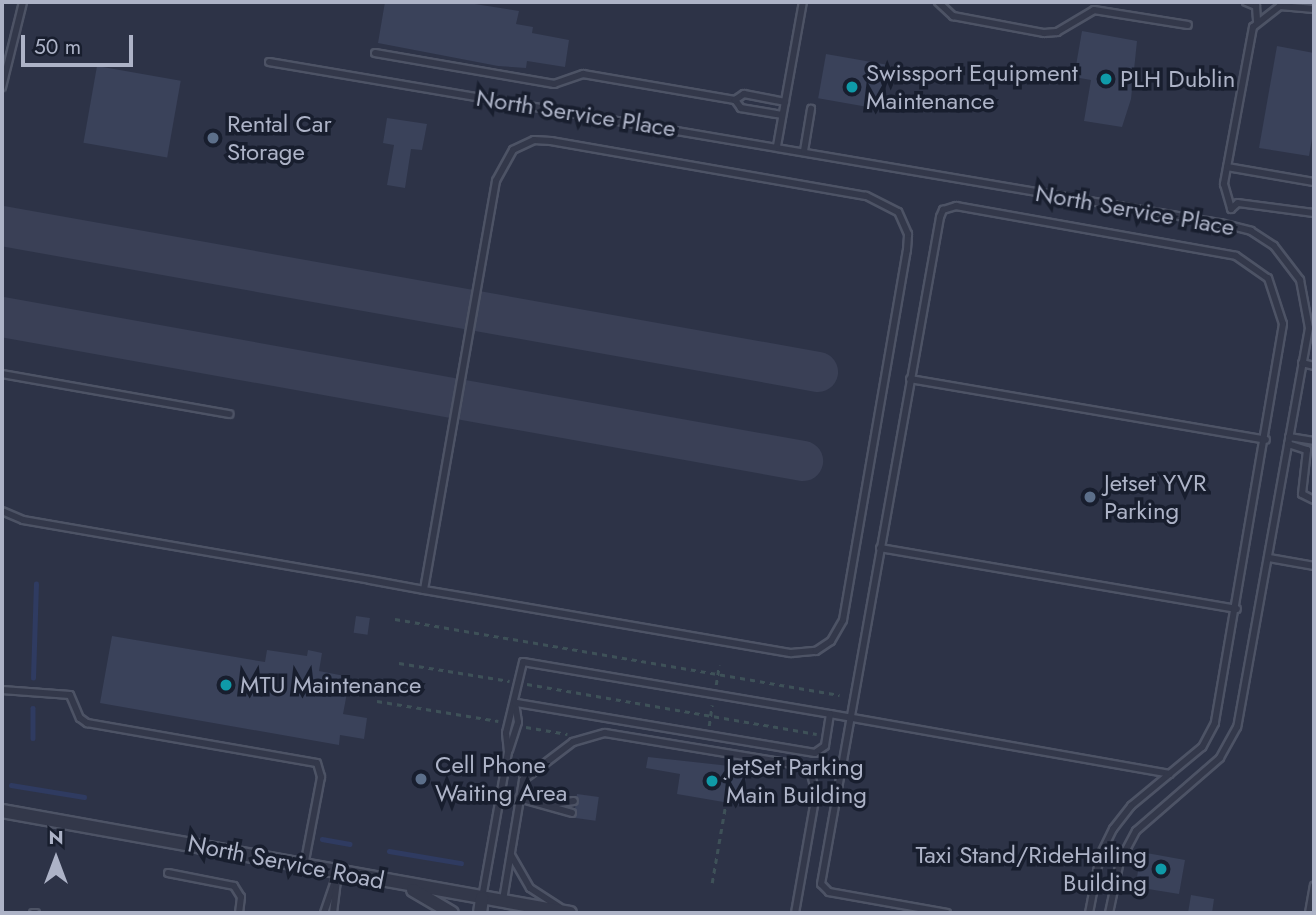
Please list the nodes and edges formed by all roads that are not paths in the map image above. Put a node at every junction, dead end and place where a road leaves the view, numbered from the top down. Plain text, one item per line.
1 (23, 2) edge
2 (803, 2) edge
3 (938, 2) edge
4 (1246, 2) edge
5 (1261, 2) edge
6 (1314, 9) edge
7 (1258, 18) junction
8 (1188, 24) dead end
9 (375, 53) dead end
10 (269, 62) dead end
11 (2, 87) edge
12 (735, 100) junction
13 (785, 102) junction
14 (811, 109) dead end
15 (782, 115) junction
16 (777, 146) junction
17 (803, 151) junction
18 (1227, 167) junction
19 (1314, 182) edge
20 (1231, 209) junction
21 (1314, 214) edge
22 (1228, 225) junction
23 (1303, 363) junction
24 (1314, 366) edge
25 (2, 374) edge
26 (910, 379) junction
27 (230, 414) dead end
28 (1266, 440) junction
29 (1289, 441) junction
30 (1314, 441) edge
31 (1314, 500) edge
32 (2, 512) edge
33 (880, 548) junction
34 (1269, 558) junction
35 (1314, 566) edge
36 (424, 590) junction
37 (1237, 609) junction
38 (2, 690) edge
39 (515, 703) junction
40 (830, 714) junction
41 (850, 718) junction
42 (1170, 774) junction
43 (817, 794) junction
44 (836, 797) junction
45 (519, 798) junction
46 (575, 801) dead end
47 (552, 804) junction
48 (2, 811) edge
49 (572, 813) dead end
50 (510, 846) junction
51 (304, 866) junction
52 (338, 872) junction
53 (167, 873) dead end
54 (400, 884) junction
55 (1314, 885) edge
56 (482, 898) junction
57 (503, 908) edge
58 (239, 913) edge
59 (324, 913) edge
60 (333, 913) edge
61 (452, 913) edge
62 (480, 913) edge
63 (571, 913) edge
64 (795, 913) edge
65 (947, 913) edge
66 (1089, 913) edge
67 (1109, 913) edge
68 (1309, 913) edge

1 - 11 lane
2 - 13 lane
3 - 8 lane
4 - 7 lane
5 - 7 lane
6 - 7 lane
7 - 18 lane
9 - 12 lane
10 - 16 lane, North Service Place
12 - 13 lane
12 - 15 lane
13 - 15 lane
14 - 17 lane
15 - 16 lane
16 - 17 lane, North Service Place
17 - 22 lane, North Service Place
18 - 19 lane
18 - 20 lane
20 - 21 lane
20 - 22 lane
22 - 23 lane, North Service Place
23 - 24 lane
23 - 29 lane, North Service Place
25 - 27 lane
26 - 28 lane
26 - 28 lane
26 - 33 lane
28 - 37 lane
29 - 30 lane
29 - 31 lane
29 - 34 lane, North Service Place
32 - 36 lane
33 - 37 lane
33 - 41 lane
34 - 35 lane
34 - 67 lane, North Service Place
36 - 36 lane
37 - 42 lane
38 - 51 lane
39 - 40 lane
39 - 40 lane
39 - 56 lane
40 - 41 lane
41 - 42 lane
41 - 44 lane
42 - 66 lane
43 - 44 lane
43 - 45 lane
43 - 64 lane
44 - 65 lane
45 - 47 lane
45 - 50 lane
46 - 47 lane
47 - 49 lane
48 - 51 street, North Service Road
50 - 57 lane
50 - 63 lane
51 - 52 street, North Service Road
52 - 54 street, North Service Road
52 - 59 lane
52 - 60 lane
53 - 58 lane
54 - 56 street, North Service Road
54 - 61 street
55 - 68 lane
56 - 57 street, North Service Road
56 - 62 street
57 - 63 street, North Service Road

